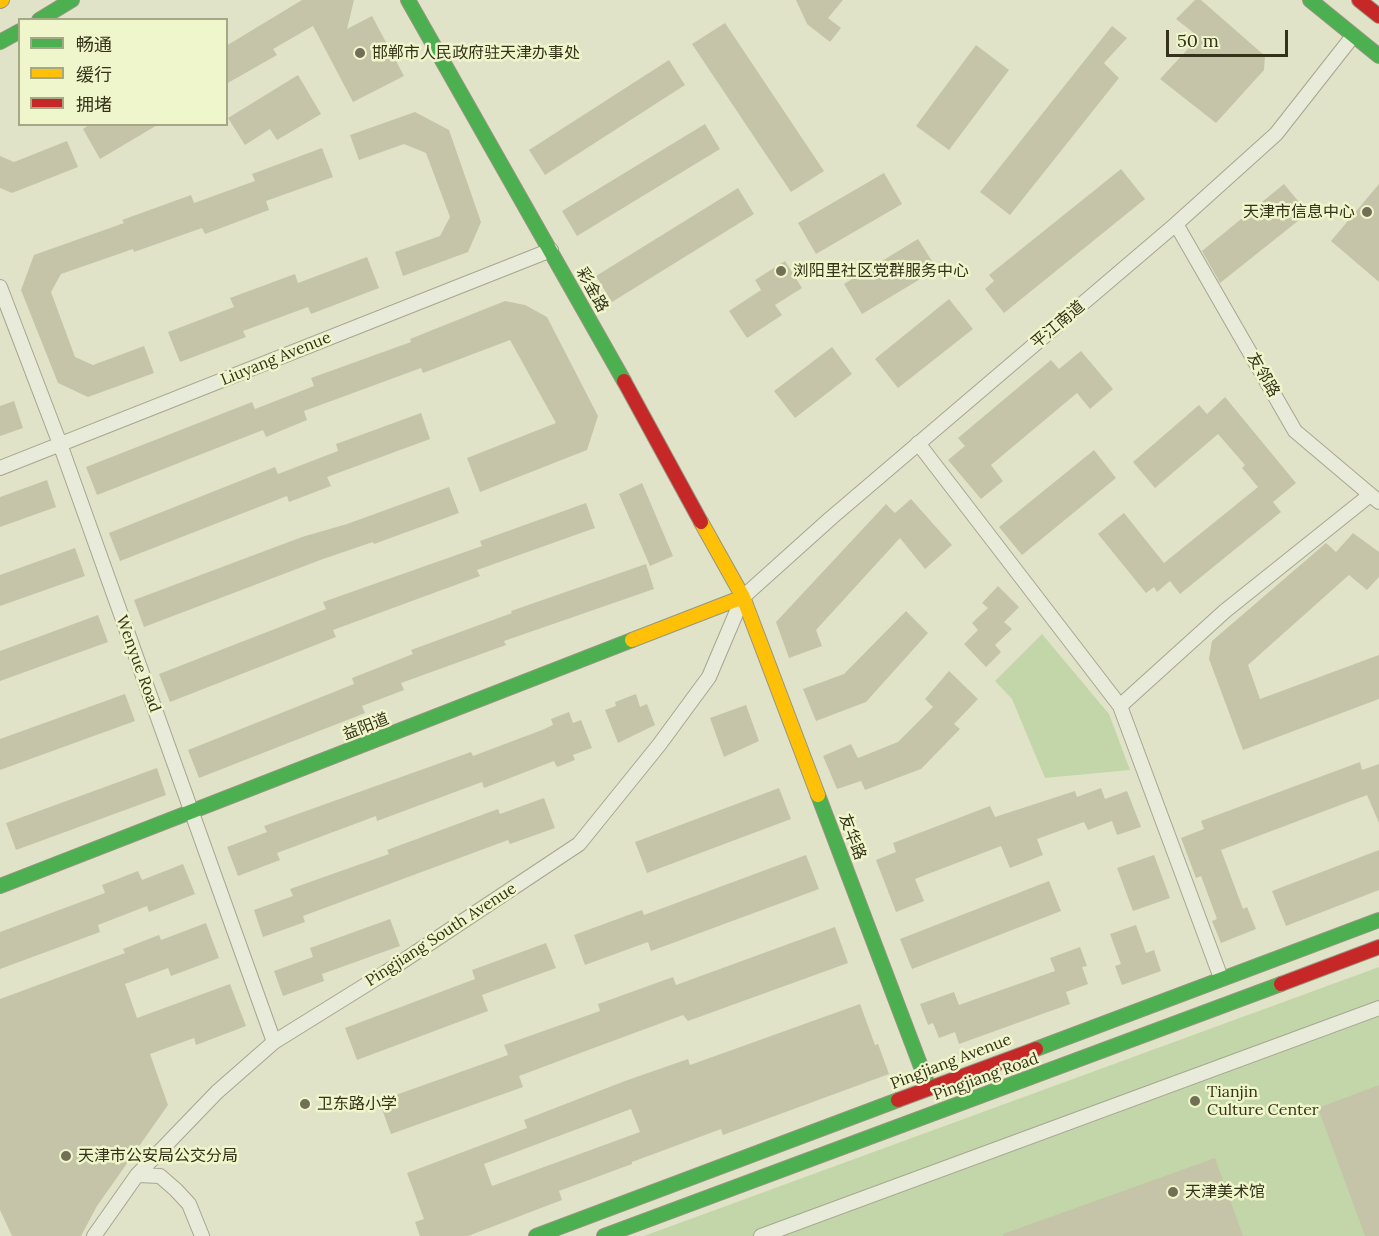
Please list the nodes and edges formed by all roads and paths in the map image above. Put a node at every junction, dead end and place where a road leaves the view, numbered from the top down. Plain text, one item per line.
1 (72, 0) edge
2 (408, 0) edge
3 (1310, 0) edge
4 (1359, 0) edge
5 (1379, 16) edge
6 (42, 18) edge
7 (18, 32) edge
8 (1353, 36) junction
9 (0, 42) edge
10 (1379, 56) edge
11 (1176, 224) junction
12 (551, 250) junction
13 (0, 287) edge
14 (918, 443) junction
15 (60, 444) junction
16 (0, 468) edge
17 (1375, 499) edge
18 (743, 597) junction
19 (1120, 706) junction
20 (191, 813) junction
21 (0, 886) edge
22 (1379, 920) edge
23 (1379, 947) edge
24 (1221, 978) junction
25 (1379, 1008) edge
26 (274, 1041) junction
27 (929, 1088) junction
28 (137, 1175) junction
29 (94, 1236) edge
30 (202, 1236) edge
31 (536, 1236) edge
32 (604, 1236) edge
33 (762, 1236) edge

1 - 6 street
2 - 12 street, 彩金路
3 - 8 street
4 - 5 street
7 - 9 street
8 - 10 street
8 - 11 street, 平江南道
11 - 14 street, 平江南道
11 - 17 street, 友邻路
12 - 15 street, Liuyang Avenue
12 - 18 street, 彩金路
13 - 15 street, Wenyue Road
14 - 18 street, 平江南道
14 - 19 street
15 - 16 street, Liuyang Avenue
15 - 20 street, Wenyue Road
17 - 19 street
18 - 20 street, 益阳道
18 - 26 street, Pingjiang South Avenue
18 - 27 street, 友华路
19 - 24 street
20 - 21 street, 益阳道
20 - 26 street, Wenyue Road
22 - 24 street, Pingjiang Avenue
23 - 32 street, Pingjiang Road
24 - 27 street, Pingjiang Avenue
25 - 33 street
26 - 28 street, Pingjiang South Avenue
27 - 31 street, Pingjiang Avenue
28 - 29 street, Pingjiang South Avenue
28 - 30 street

